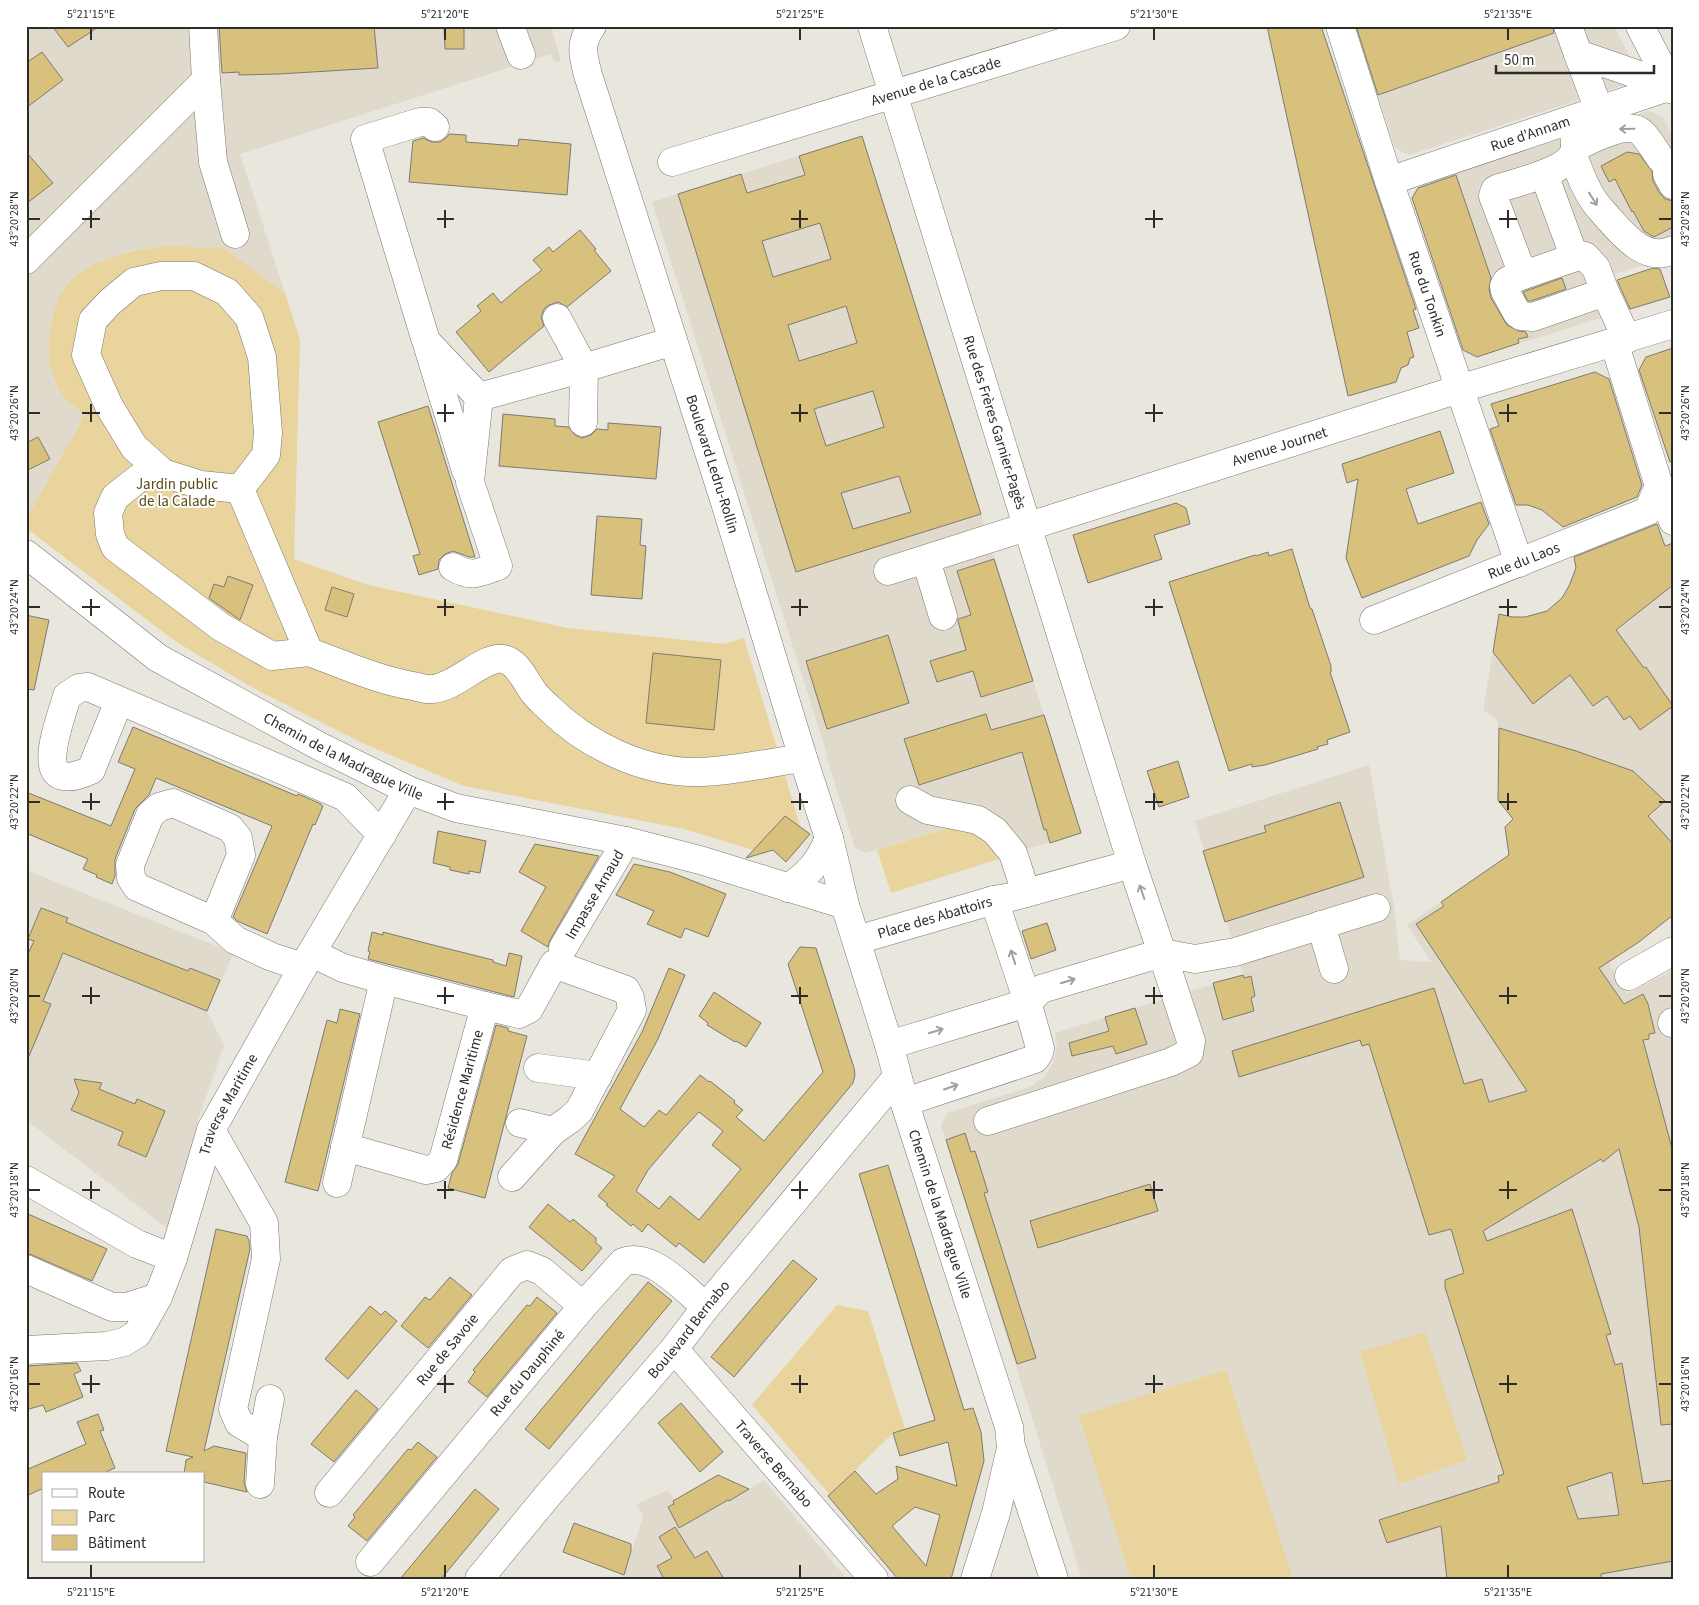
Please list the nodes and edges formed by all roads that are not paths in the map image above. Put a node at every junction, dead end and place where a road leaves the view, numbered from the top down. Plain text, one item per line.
1 (203, 26) edge
2 (510, 26) edge
3 (592, 26) edge
4 (872, 26) edge
5 (1116, 26) edge
6 (1340, 26) edge
7 (1568, 26) edge
8 (1640, 26) edge
9 (1657, 26) edge
10 (1578, 54) junction
11 (521, 56) dead end
12 (1673, 57) edge
13 (206, 80) junction
14 (1672, 88) edge
15 (892, 94) junction
16 (1599, 110) junction
17 (1571, 120) junction
18 (435, 127) dead end
19 (1574, 151) junction
20 (672, 162) dead end
21 (1667, 173) edge
22 (1544, 174) junction
23 (1389, 181) junction
24 (235, 234) dead end
25 (1673, 250) edge
26 (1574, 256) junction
27 (26, 260) edge
28 (1523, 275) junction
29 (1605, 292) junction
30 (557, 318) dead end
31 (1673, 324) edge
32 (1621, 340) junction
33 (426, 341) junction
34 (673, 341) junction
35 (584, 368) junction
36 (1459, 388) junction
37 (479, 397) junction
38 (583, 422) dead end
39 (163, 474) junction
40 (470, 482) junction
41 (1659, 486) junction
42 (240, 489) junction
43 (1673, 521) edge
44 (1027, 526) junction
45 (26, 554) edge
46 (926, 560) junction
47 (1519, 563) junction
48 (453, 568) dead end
49 (888, 571) dead end
50 (943, 616) dead end
51 (1374, 620) dead end
52 (309, 652) junction
53 (119, 701) dead end
54 (802, 758) junction
55 (408, 790) junction
56 (910, 800) dead end
57 (382, 835) junction
58 (829, 838) junction
59 (626, 841) junction
60 (1132, 864) junction
61 (788, 888) junction
62 (1026, 893) junction
63 (994, 900) junction
64 (845, 906) junction
65 (1376, 908) dead end
66 (214, 921) junction
67 (1321, 925) junction
68 (857, 940) junction
69 (1673, 951) edge
70 (1162, 953) junction
71 (559, 956) junction
72 (307, 960) junction
73 (1334, 969) dead end
74 (1629, 976) dead end
75 (384, 980) junction
76 (1027, 1003) junction
77 (485, 1006) junction
78 (889, 1045) junction
79 (538, 1068) dead end
80 (598, 1076) junction
81 (901, 1090) junction
82 (988, 1121) dead end
83 (520, 1123) dead end
84 (212, 1130) junction
85 (552, 1131) junction
86 (345, 1147) junction
87 (512, 1177) dead end
88 (26, 1180) edge
89 (337, 1183) dead end
90 (173, 1258) junction
91 (26, 1269) edge
92 (158, 1297) junction
93 (583, 1306) junction
94 (706, 1307) junction
95 (674, 1349) junction
96 (26, 1350) edge
97 (270, 1399) dead end
98 (263, 1437) junction
99 (1011, 1448) junction
100 (260, 1484) dead end
101 (328, 1493) dead end
102 (370, 1562) dead end
103 (479, 1579) edge
104 (874, 1579) edge
105 (975, 1579) edge
106 (1054, 1579) edge

1 - 13 street
2 - 11 street
3 - 34 street, Boulevard Ledru-Rollin
4 - 15 street, Rue des Frères Garnier-Pagès
5 - 15 street, Avenue de la Cascade
6 - 23 street, Rue du Tonkin
7 - 10 street
8 - 14 street
9 - 12 street
10 - 14 street
10 - 16 street
13 - 24 street
13 - 27 street
14 - 16 street, Rue d'Annam
15 - 20 street, Avenue de la Cascade
15 - 44 street, Rue des Frères Garnier-Pagès
16 - 17 street, Rue d'Annam
17 - 19 street
17 - 23 street, Rue d'Annam
18 - 33 street
21 -> 19 street
19 - 22 street
19 -> 25 street
22 - 26 street
22 - 28 street
23 - 36 street, Rue du Tonkin
26 - 28 street
26 - 29 street
28 - 29 street
29 - 32 street
30 - 35 street
31 - 32 street, Avenue Journet
32 - 36 street, Avenue Journet
32 - 41 street
33 - 37 street
33 - 40 street
34 - 35 street
34 - 54 street, Boulevard Ledru-Rollin
35 - 37 street
35 - 38 street
36 - 44 street, Avenue Journet
36 - 47 street, Rue du Tonkin
37 - 40 street
39 - 42 street
39 - 42 street
39 - 52 street
40 - 48 street
41 - 43 street
41 - 47 street, Rue du Laos
42 - 52 street
44 - 46 street, Avenue Journet
44 - 60 street, Rue des Frères Garnier-Pagès
45 - 55 street, Chemin de la Madrague Ville
46 - 49 street, Avenue Journet
46 - 50 street
47 - 51 street, Rue du Laos
52 - 54 street
53 - 57 street
54 - 58 street, Boulevard Ledru-Rollin
55 - 57 street, Traverse Maritime
55 - 59 street, Chemin de la Madrague Ville
56 - 62 street
57 - 72 street, Traverse Maritime
58 - 61 street
58 - 64 street, Boulevard Ledru-Rollin
59 - 61 street, Chemin de la Madrague Ville
59 - 71 street, Impasse Arnaud
60 - 62 street
70 -> 60 street, Rue des Frères Garnier-Pagès
61 - 64 street, Chemin de la Madrague Ville
62 - 63 street
63 - 68 street, Place des Abattoirs
76 -> 63 street, Place des Abattoirs
64 - 68 street, Chemin de la Madrague Ville
65 - 67 street
66 - 66 street
66 - 72 street
67 - 70 street
67 - 73 street
68 - 78 street, Chemin de la Madrague Ville
69 - 74 street
76 -> 70 street
70 - 82 street, Rue des Frères Garnier-Pagès
71 - 77 street
71 - 80 street
72 - 75 street
72 - 84 street, Traverse Maritime
75 - 77 street
75 - 86 street
78 -> 76 street
81 -> 76 street, Place des Abattoirs
77 - 86 street, Résidence Maritime
78 - 81 street, Chemin de la Madrague Ville
79 - 80 street
80 - 85 street
81 - 94 street, Boulevard Bernabo
81 - 99 street, Chemin de la Madrague Ville
83 - 85 street
84 - 90 street, Traverse Maritime
84 - 98 street
85 - 87 street
86 - 89 street
88 - 90 street
90 - 92 street, Traverse Maritime
91 - 92 street
92 - 96 street, Traverse Maritime
93 - 94 street, Rue du Dauphiné
93 - 101 street, Rue de Savoie
93 - 102 street, Rue du Dauphiné
94 - 95 street, Boulevard Bernabo
95 - 103 street, Boulevard Bernabo
95 - 104 street, Traverse Bernabo
97 - 98 street
98 - 100 street
99 - 105 street, Chemin de la Madrague Ville
99 - 106 street

